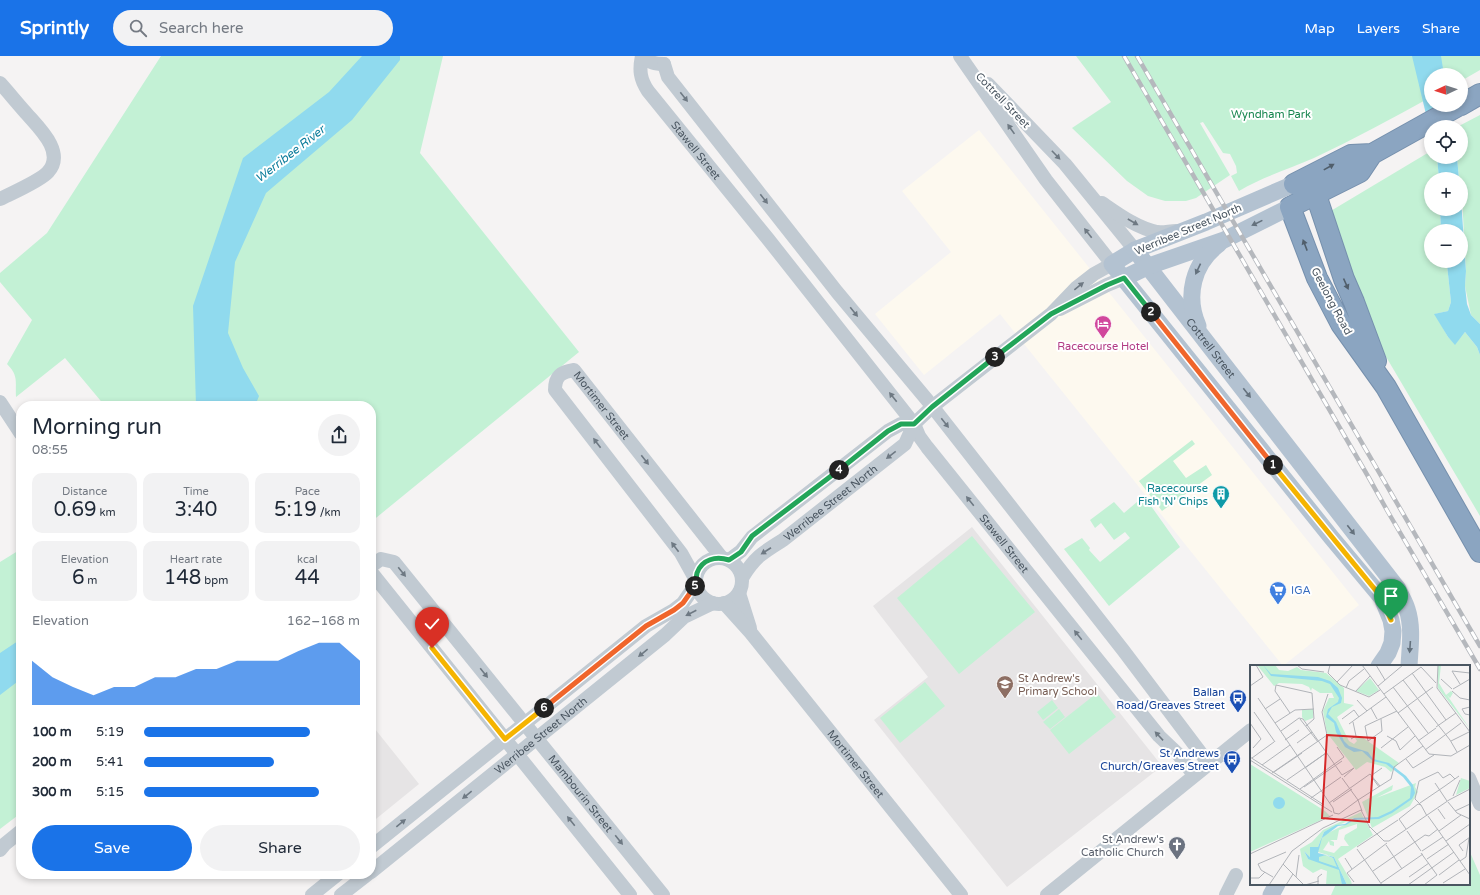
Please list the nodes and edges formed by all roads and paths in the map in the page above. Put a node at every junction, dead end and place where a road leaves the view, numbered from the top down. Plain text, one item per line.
1 (642, 56) edge
2 (961, 56) edge
3 (667, 60) edge
4 (0, 83) edge
5 (1480, 94) edge
6 (1468, 101) edge
7 (1448, 112) edge
8 (1372, 154) junction
9 (1294, 184) junction
10 (1089, 193) junction
11 (1316, 194) junction
12 (0, 198) edge
13 (1290, 207) junction
14 (785, 226) junction
15 (1184, 230) junction
16 (768, 239) junction
17 (1224, 240) junction
18 (1135, 250) junction
19 (1112, 264) junction
20 (1149, 266) junction
21 (1124, 278) junction
22 (837, 292) junction
23 (821, 305) junction
24 (1051, 314) junction
25 (1206, 340) junction
26 (1386, 387) junction
27 (0, 402) edge
28 (932, 407) junction
29 (914, 424) junction
30 (16, 426) edge
31 (1326, 496) junction
32 (1331, 537) junction
33 (1480, 552) edge
34 (726, 559) junction
35 (376, 563) edge
36 (376, 578) edge
37 (742, 578) junction
38 (696, 582) junction
39 (739, 593) junction
40 (718, 603) junction
41 (751, 633) junction
42 (1380, 665) edge
43 (1409, 665) edge
44 (525, 723) junction
45 (1250, 731) edge
46 (537, 738) junction
47 (505, 739) junction
48 (518, 754) junction
49 (1209, 764) junction
50 (1194, 775) junction
51 (1470, 780) edge
52 (1480, 804) edge
53 (16, 835) edge
54 (376, 843) edge
55 (0, 850) edge
56 (376, 868) edge
57 (1236, 875) dead end
58 (332, 879) edge
59 (362, 879) edge
60 (1276, 885) edge
61 (314, 894) edge
62 (332, 895) edge
63 (341, 895) edge
64 (630, 895) edge
65 (663, 895) edge
66 (961, 895) edge
67 (1047, 895) edge
68 (1226, 895) edge
69 (1271, 895) edge

1 - 3 street, Stawell Street
1 - 16 street, Stawell Street
2 -> 10 street, Cottrell Street
19 -> 2 street, Cottrell Street
3 -> 14 street, Stawell Street
4 - 12 street
5 - 6 highway
7 - 8 highway
9 -> 8 highway
8 - 11 highway
9 - 11 highway
9 - 13 highway
9 - 15 main road, Werribee Street North
10 -> 15 street
10 - 18 street, Cottrell Street
11 - 13 highway
11 -> 26 highway, Geelong Road
13 -> 17 main road, Werribee Street North
26 -> 13 highway, Geelong Road
14 - 16 street
14 - 22 street, Stawell Street
15 - 18 main road, Werribee Street North
16 - 23 street, Stawell Street
17 - 20 main road, Werribee Street North
17 -> 25 main road
18 - 19 main road, Werribee Street North
18 - 20 main road, Cottrell Street
19 - 21 main road, Cottrell Street
24 -> 19 street, Werribee Street North
20 - 21 main road, Werribee Street North
20 - 25 main road, Cottrell Street
21 - 24 street, Werribee Street North
21 - 32 main road, Cottrell Street
22 - 23 street
22 -> 28 street, Stawell Street
29 -> 23 street, Stawell Street
24 - 28 street, Werribee Street North
25 -> 31 main road, Cottrell Street
26 - 33 highway, Geelong Road
27 - 30 street
28 - 29 street, Werribee Street North
28 -> 49 street, Stawell Street
29 - 34 street, Werribee Street North
29 -> 37 street, Werribee Street North
50 -> 29 street, Stawell Street
31 - 32 main road
31 -> 43 main road, Cottrell Street
32 - 42 main road, Cottrell Street
34 - 37 street
34 - 38 street
38 -> 34 street, Mortimer Street
35 -> 44 street, Mambourin Street
36 - 47 street
37 - 39 street
38 - 40 street
38 - 44 street, Werribee Street North
39 - 40 street
39 - 41 street, Mortimer Street
40 - 41 street, Mortimer Street
40 -> 46 street, Werribee Street North
41 - 66 street, Mortimer Street
44 - 46 street, Mambourin Street
44 - 47 street, Werribee Street North
45 - 49 street
46 - 48 street, Werribee Street North
46 -> 65 street, Mambourin Street
47 - 48 street
54 -> 47 street, Werribee Street North
48 -> 56 street, Werribee Street North
64 -> 48 street
49 - 50 street
50 - 67 street
51 - 52 street
53 - 55 street
57 - 68 street
58 - 61 street
59 - 63 street
60 - 69 main road
61 - 62 street

